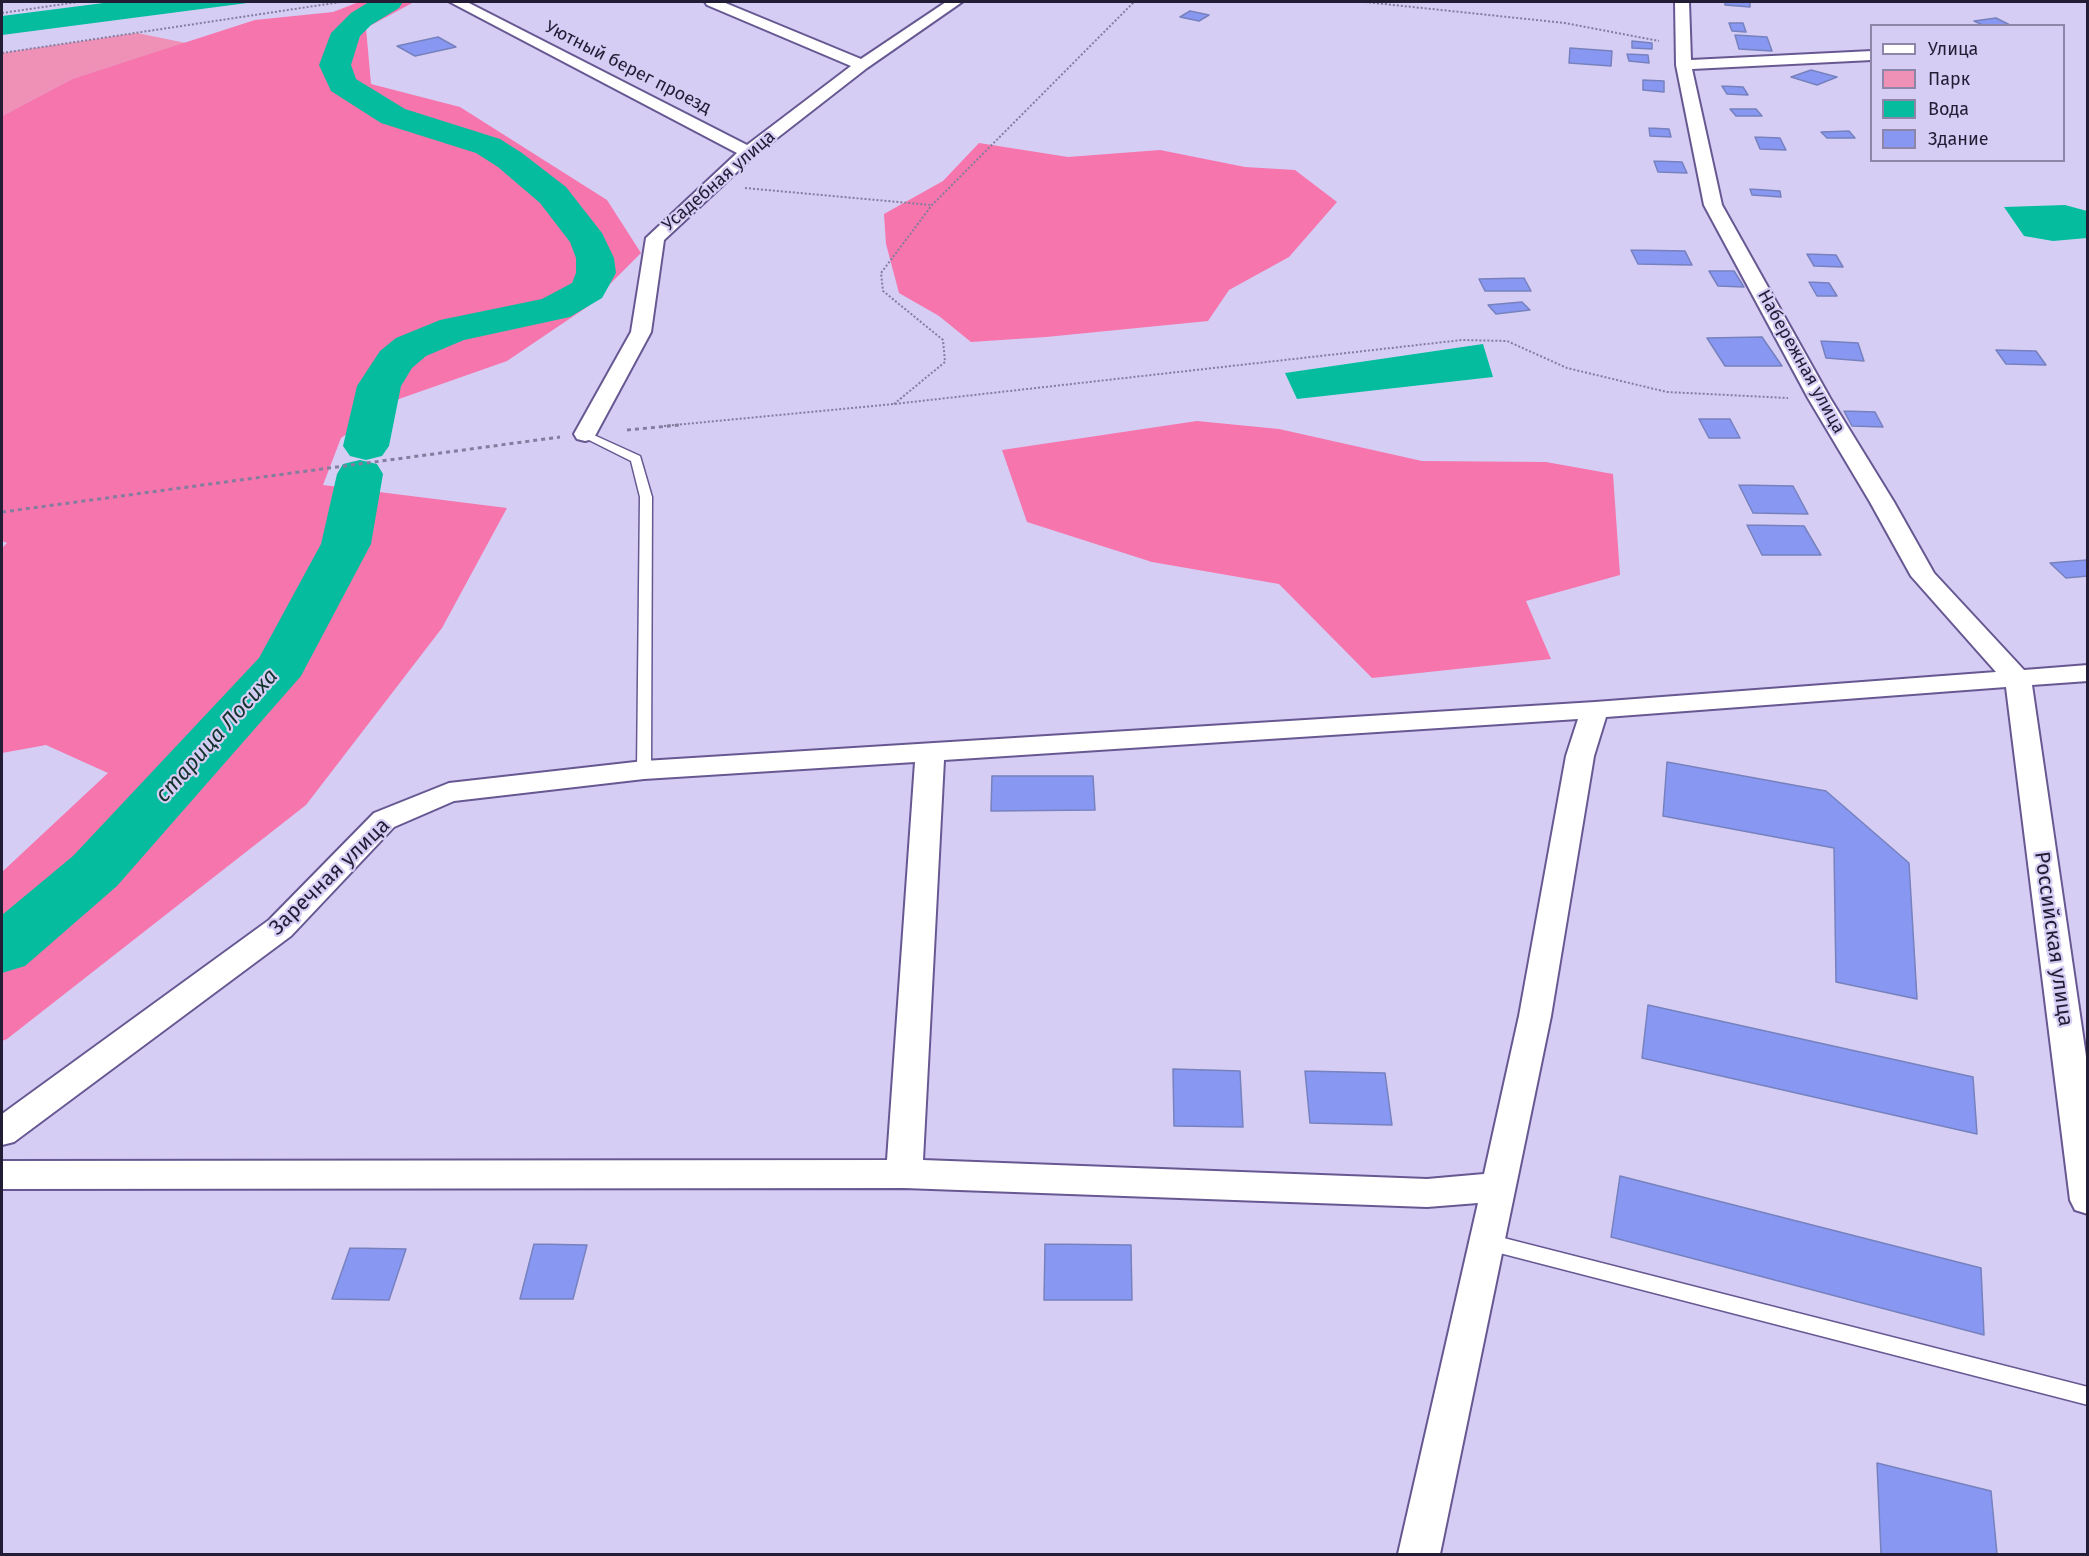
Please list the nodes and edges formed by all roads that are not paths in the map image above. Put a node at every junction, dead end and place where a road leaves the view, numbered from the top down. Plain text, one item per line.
1 (457, 2) edge
2 (712, 2) edge
3 (955, 2) edge
4 (1682, 2) edge
5 (1870, 55) edge
6 (1684, 56) junction
7 (862, 65) junction
8 (748, 152) junction
9 (585, 434) joint
10 (2088, 673) edge
11 (2018, 679) junction
12 (1595, 710) junction
13 (930, 752) junction
14 (644, 770) junction
15 (2, 1132) edge
16 (904, 1174) junction
17 (2, 1175) edge
18 (1498, 1187) junction
19 (2088, 1200) edge
20 (1488, 1242) junction
21 (2088, 1395) edge
22 (1419, 1554) edge

1 - 8 street, Уютный берег проезд
2 - 7 street
3 - 7 street, Усадебная улица
4 - 6 street, Набережная улица
5 - 6 street
6 - 11 street, Набережная улица
7 - 8 street, Усадебная улица
8 - 9 street, Усадебная улица
9 - 14 lane
10 - 11 street, Заречная улица
11 - 12 street, Заречная улица
11 - 19 street, Российская улица
12 - 13 street, Заречная улица
12 - 18 street
13 - 14 street, Заречная улица
13 - 16 street
14 - 15 street, Заречная улица
16 - 17 street
16 - 18 street
18 - 20 street
20 - 21 lane
20 - 22 street

